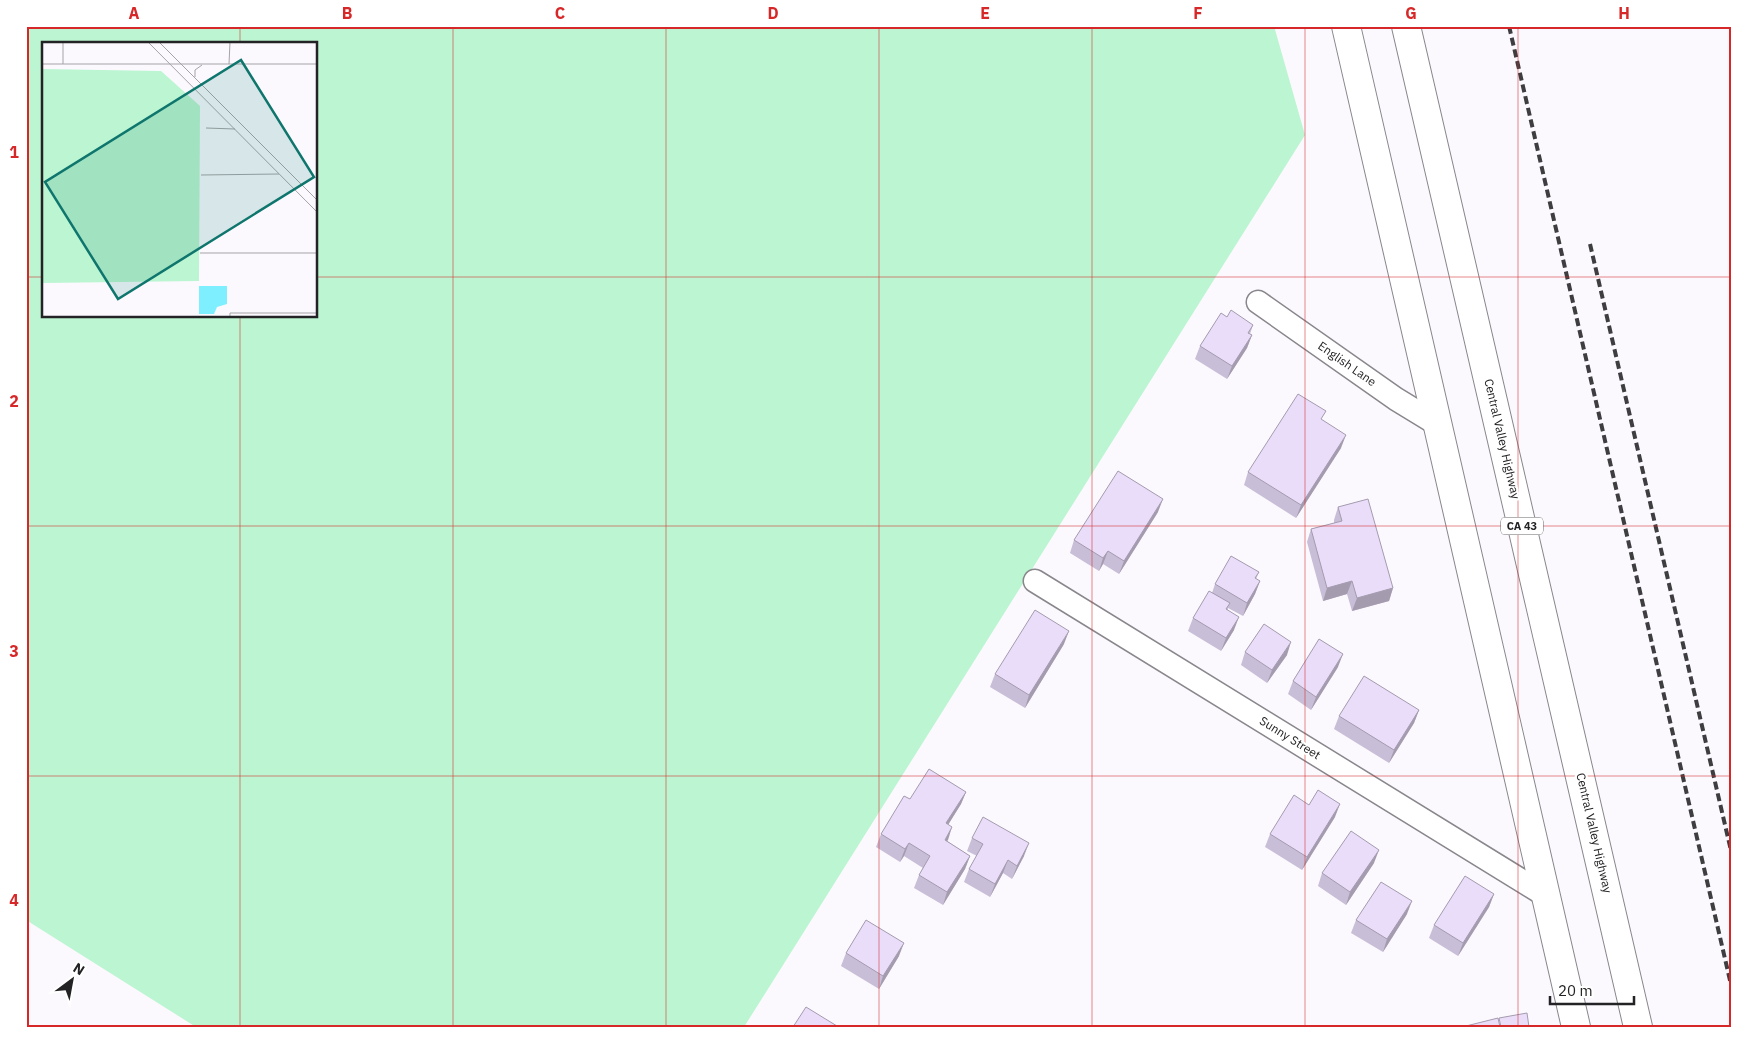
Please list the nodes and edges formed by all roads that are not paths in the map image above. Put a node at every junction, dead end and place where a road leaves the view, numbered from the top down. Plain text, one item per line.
1 (1346, 26) edge
2 (1406, 26) edge
3 (1258, 302) dead end
4 (1437, 424) junction
5 (1035, 581) dead end
6 (1545, 895) junction
7 (1576, 1027) edge
8 (1638, 1027) edge

1 - 4 main road
2 - 8 main road, Central Valley Highway / CA 43
3 - 4 street, English Lane
4 - 6 main road
5 - 6 street, Sunny Street
6 - 7 main road

